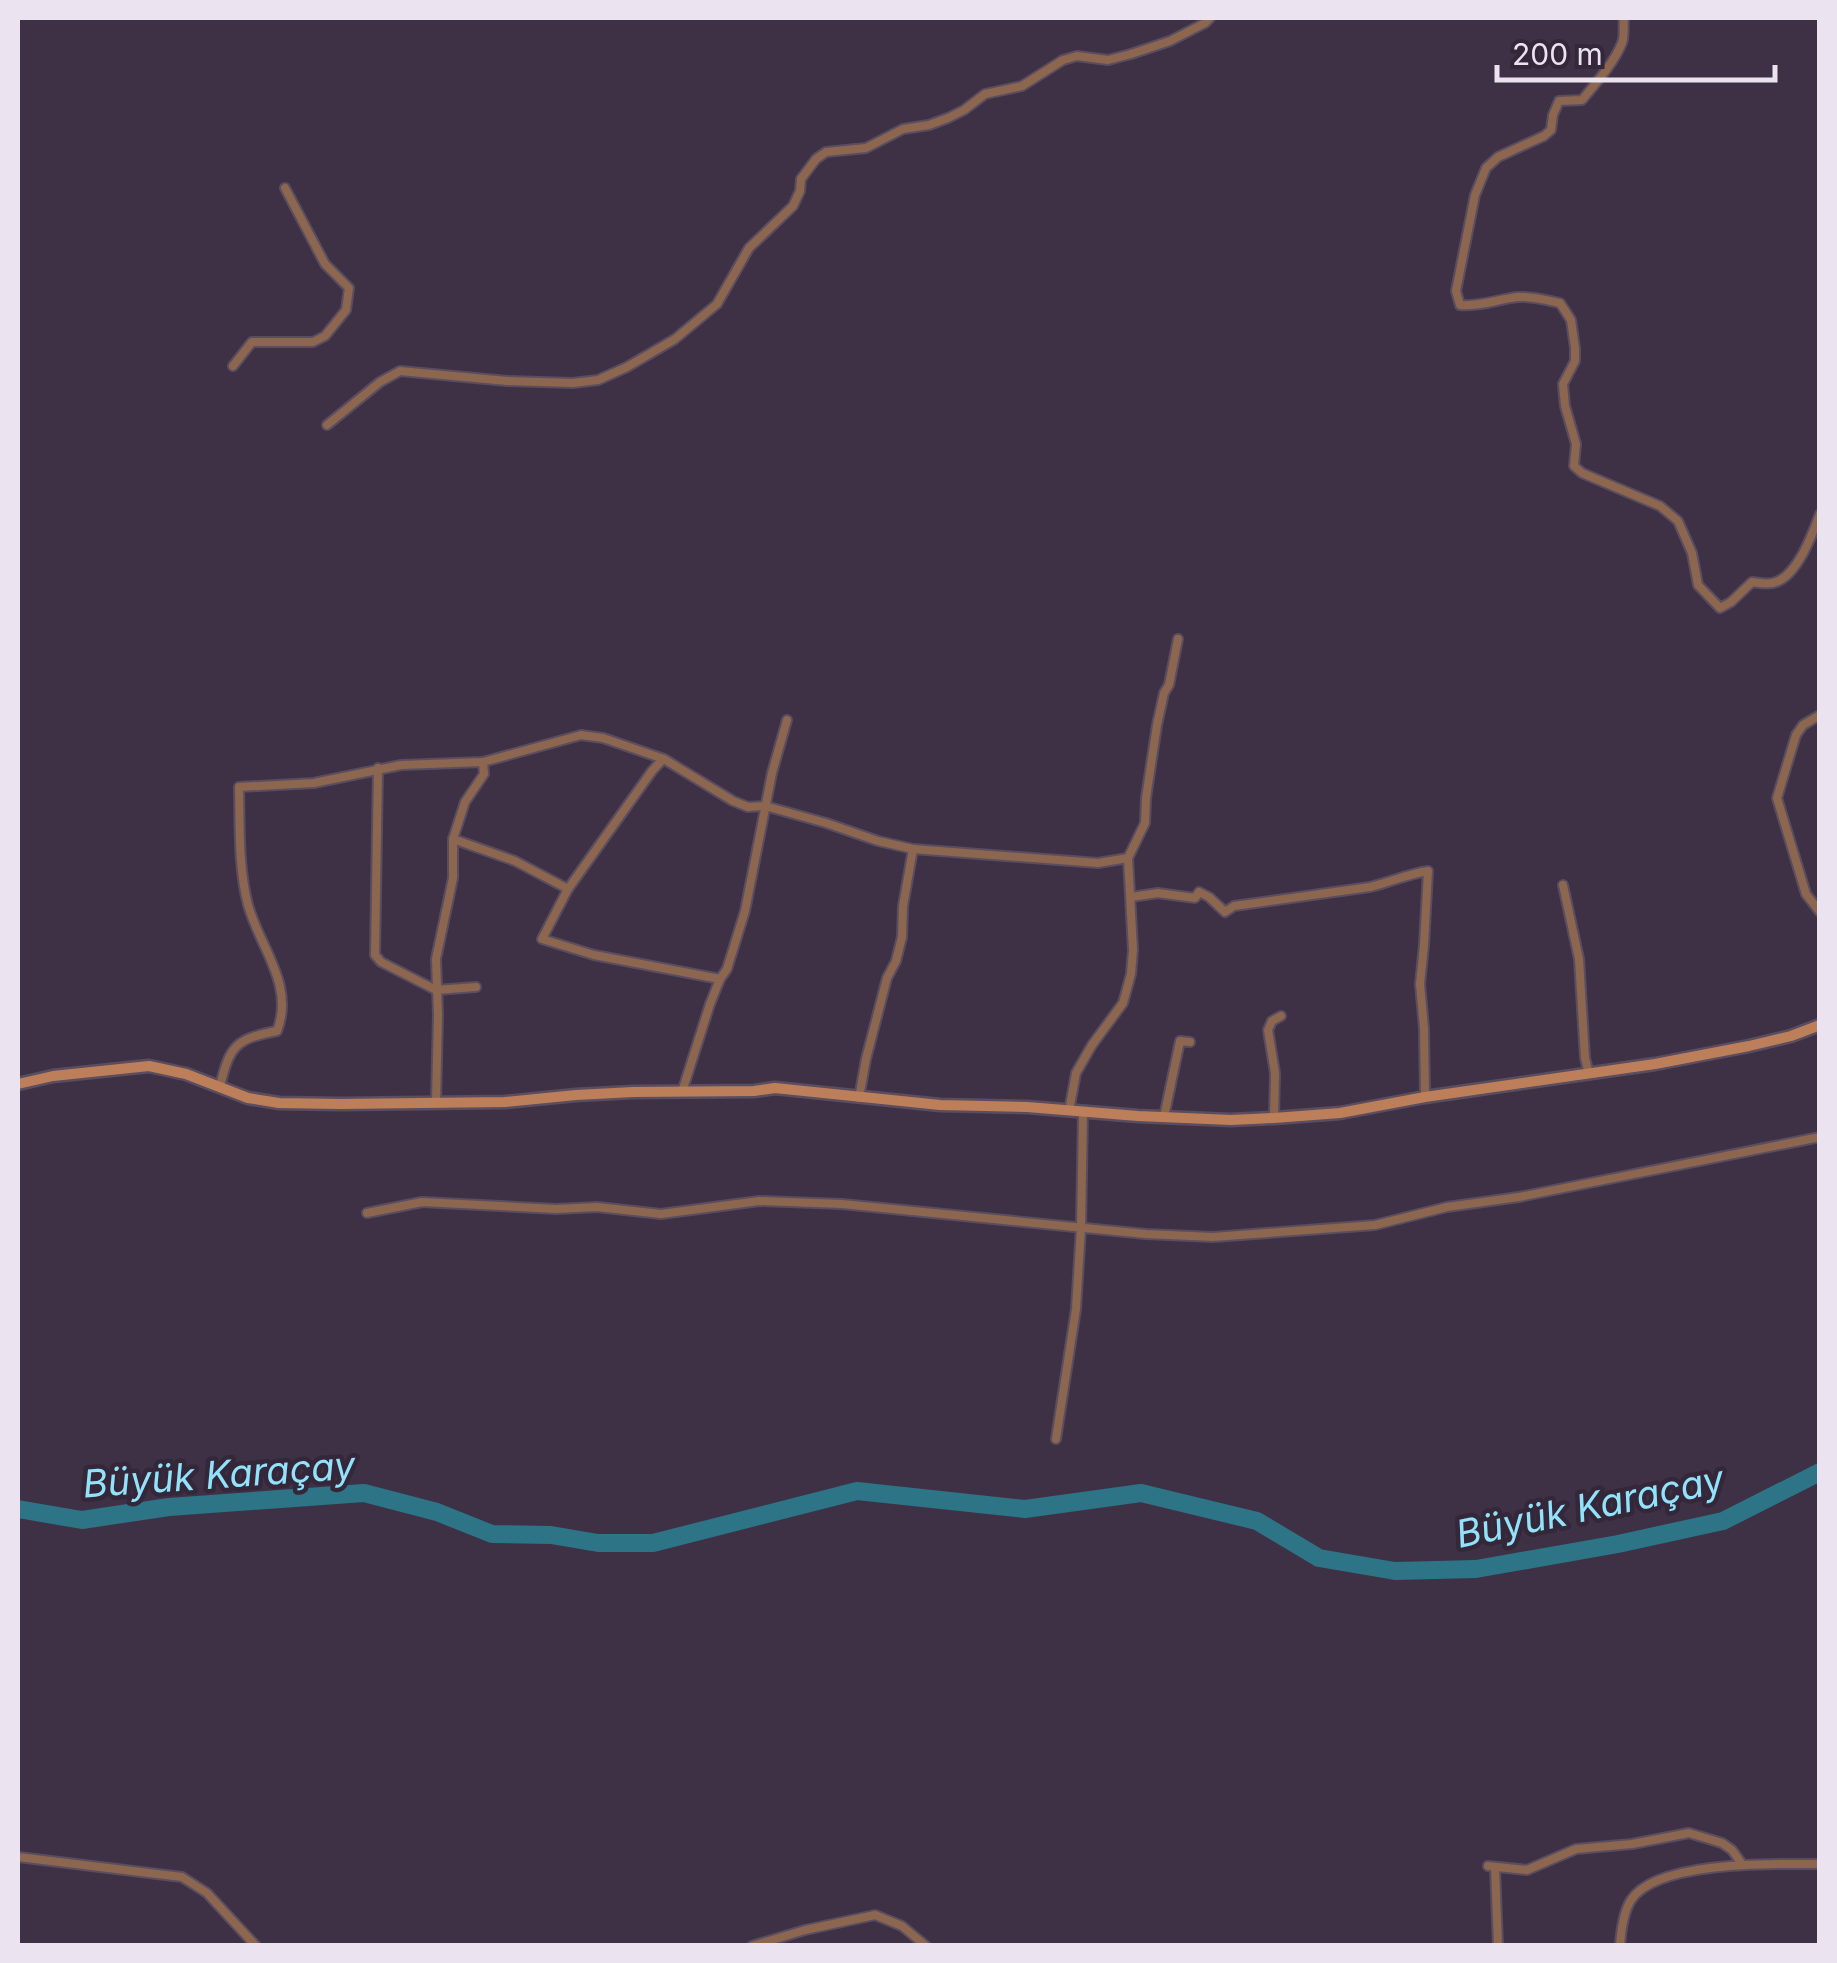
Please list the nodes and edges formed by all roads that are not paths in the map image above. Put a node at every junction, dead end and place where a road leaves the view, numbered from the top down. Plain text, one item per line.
1 (1210, 18) edge
2 (1624, 18) edge
3 (285, 188) dead end
4 (233, 366) dead end
5 (327, 426) dead end
6 (1820, 514) edge
7 (1178, 639) dead end
8 (1820, 715) edge
9 (787, 720) dead end
10 (664, 759) junction
11 (483, 762) junction
12 (378, 768) junction
13 (765, 806) junction
14 (452, 838) junction
15 (912, 848) junction
16 (1128, 858) junction
17 (1563, 885) dead end
18 (568, 888) junction
19 (1131, 898) junction
20 (1820, 912) edge
21 (720, 979) junction
22 (476, 987) dead end
23 (436, 990) junction
24 (1280, 1016) dead end
25 (1820, 1025) edge
26 (1190, 1042) dead end
27 (1588, 1074) junction
28 (18, 1084) edge
29 (220, 1086) junction
30 (682, 1092) junction
31 (1426, 1097) junction
32 (859, 1098) junction
33 (436, 1103) junction
34 (1069, 1111) junction
35 (1083, 1112) junction
36 (1164, 1117) junction
37 (1274, 1118) junction
38 (1820, 1137) edge
39 (367, 1213) dead end
40 (1081, 1228) junction
41 (1056, 1439) dead end
42 (18, 1857) edge
43 (1742, 1864) junction
44 (1820, 1864) edge
45 (256, 1946) edge
46 (752, 1946) edge
47 (926, 1946) edge
48 (1498, 1946) edge
49 (1620, 1946) edge

1 - 5 street
2 - 6 street
3 - 4 street
7 - 16 street
8 - 20 street
9 - 13 street
10 - 11 street
10 - 13 street
10 - 18 street
11 - 12 street
11 - 14 street
12 - 23 street
12 - 29 street
13 - 15 street
13 - 21 street
14 - 18 street
14 - 23 street
15 - 16 street
15 - 32 street
16 - 19 street
17 - 27 street
18 - 21 street
19 - 31 street
19 - 34 street
21 - 30 street
22 - 23 street
23 - 33 street
24 - 37 street
25 - 27 street
26 - 36 street
27 - 31 street
28 - 29 street
29 - 33 street
30 - 32 street
30 - 33 street
31 - 37 street
32 - 34 street
34 - 35 street
35 - 36 street
35 - 40 street
36 - 37 street
38 - 40 street
39 - 40 street
40 - 41 street
42 - 45 street
43 - 44 street
43 - 48 street
43 - 49 street
46 - 47 street

